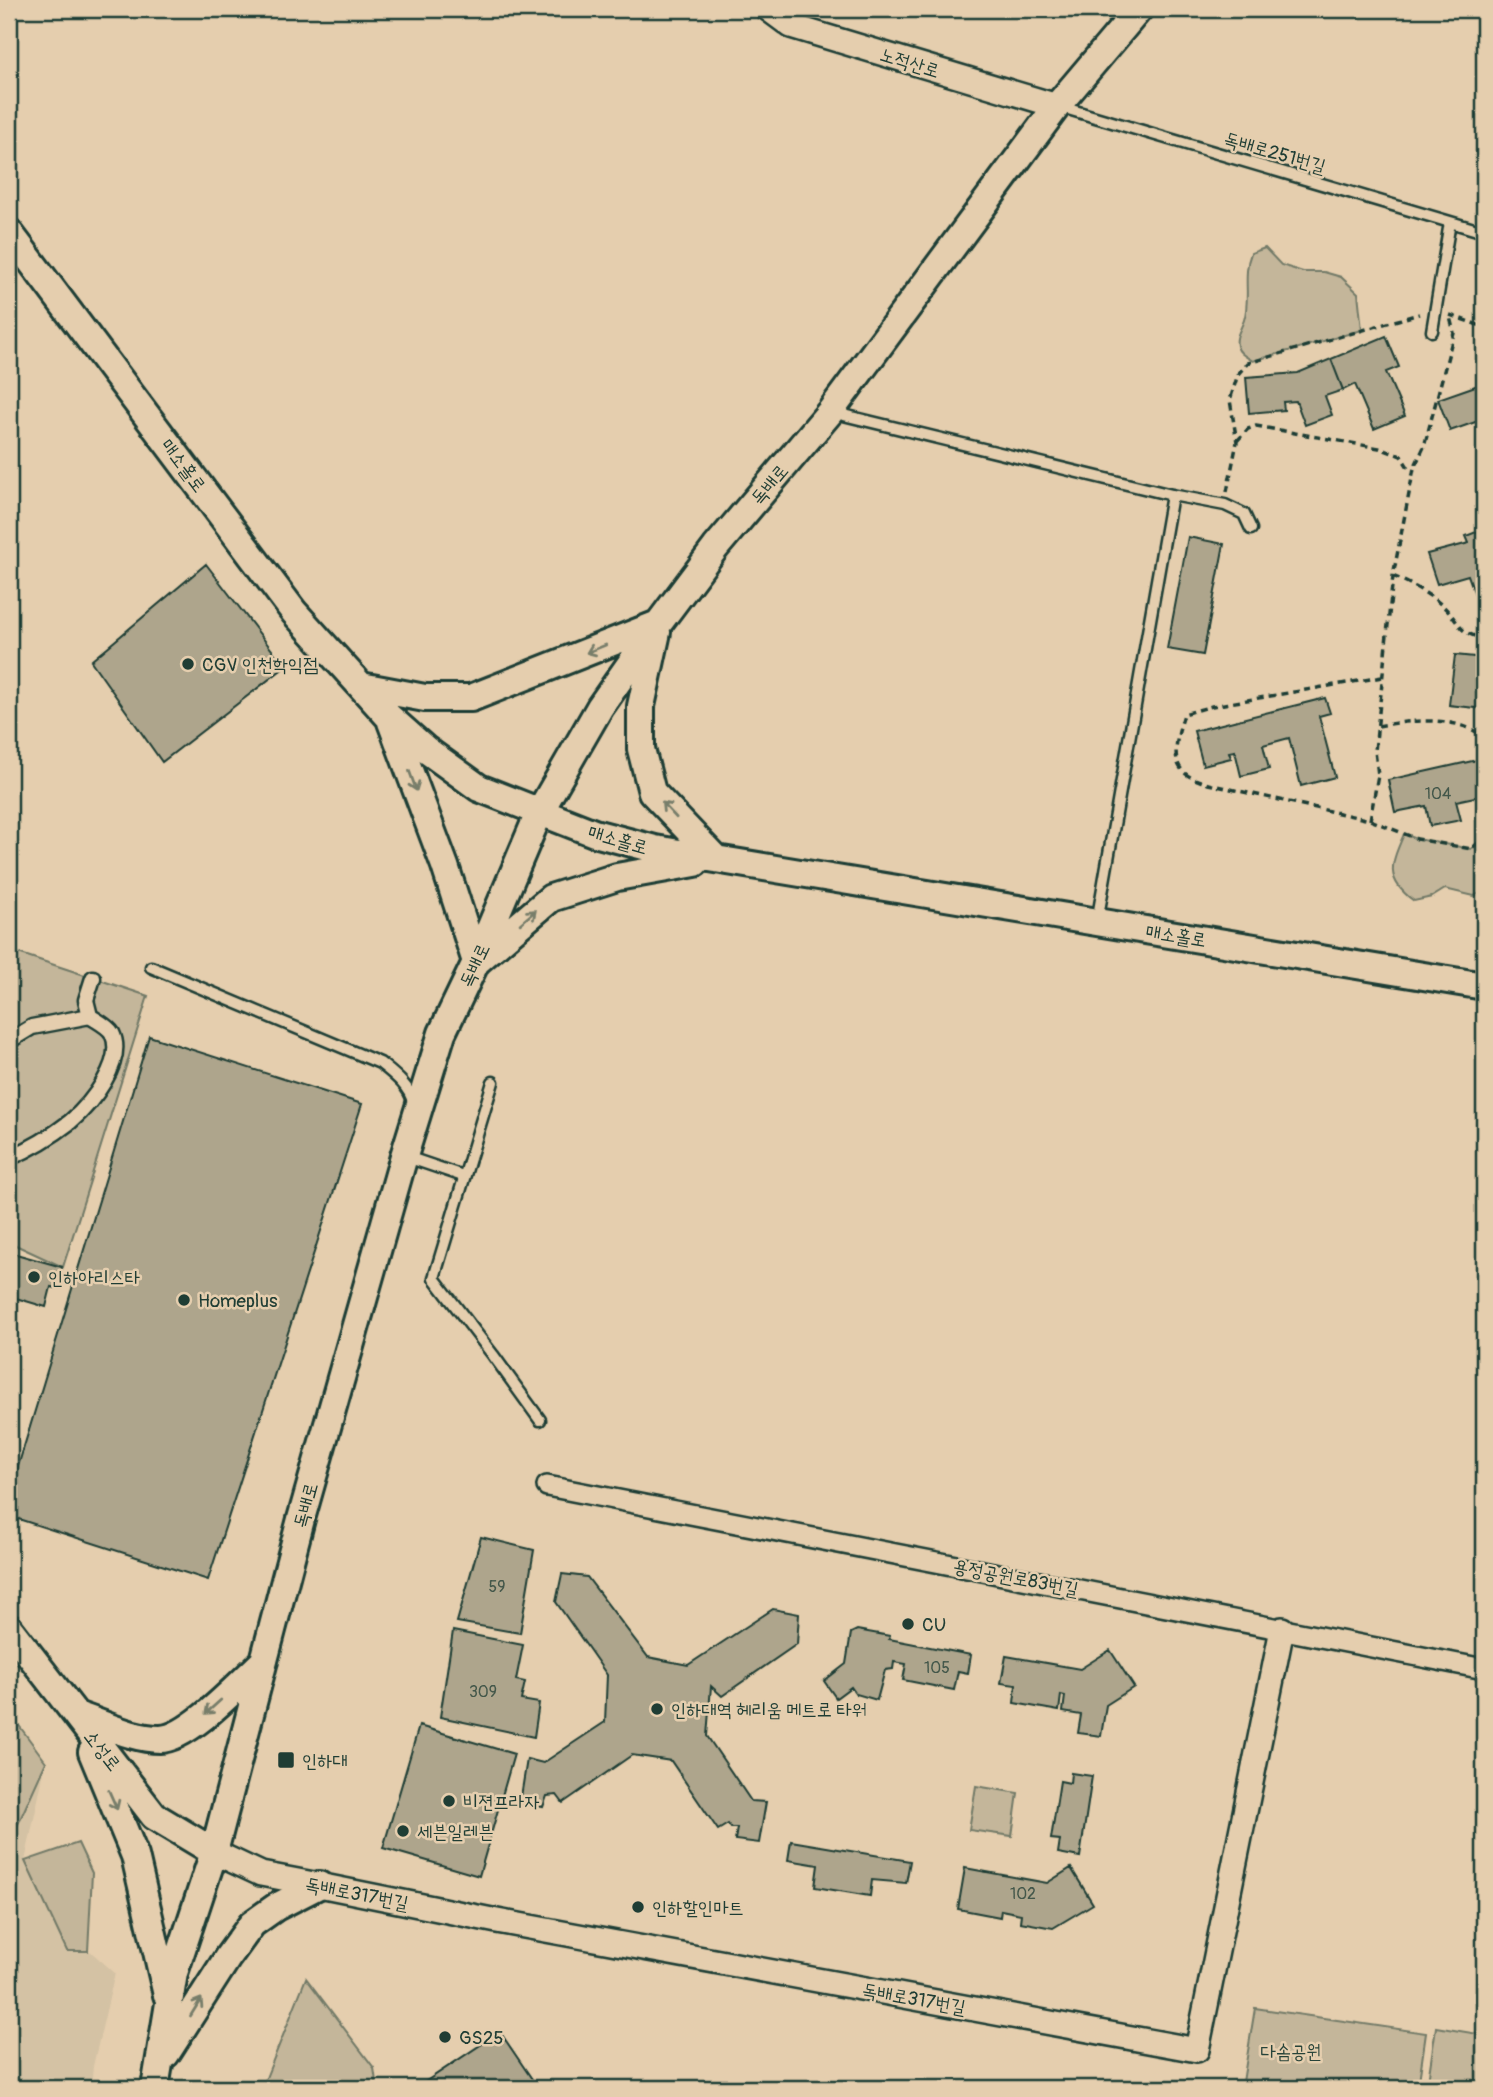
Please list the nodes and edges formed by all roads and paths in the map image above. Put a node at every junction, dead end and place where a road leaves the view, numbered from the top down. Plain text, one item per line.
1 (768, 9) edge
2 (1139, 9) edge
3 (1057, 106) junction
4 (1450, 222) junction
5 (9, 232) edge
6 (1484, 232) edge
7 (1435, 309) junction
8 (1450, 314) junction
9 (1484, 327) edge
10 (1432, 331) dead end
11 (830, 412) junction
12 (1237, 442) junction
13 (1413, 473) junction
14 (1172, 495) junction
15 (1225, 505) junction
16 (1251, 529) dead end
17 (1393, 576) junction
18 (659, 623) junction
19 (1484, 639) edge
20 (1382, 677) junction
21 (361, 687) junction
22 (389, 717) junction
23 (1377, 726) junction
24 (1484, 737) edge
25 (539, 813) junction
26 (1370, 820) junction
27 (1484, 838) edge
28 (716, 859) junction
29 (1096, 922) junction
30 (476, 962) junction
31 (151, 967) dead end
32 (93, 978) dead end
33 (1484, 986) edge
34 (90, 1017) junction
35 (9, 1041) edge
36 (493, 1082) dead end
37 (416, 1117) junction
38 (404, 1156) junction
39 (9, 1158) edge
40 (463, 1176) junction
41 (540, 1420) dead end
42 (547, 1486) dead end
43 (9, 1628) edge
44 (1282, 1629) junction
45 (264, 1661) junction
46 (1484, 1669) edge
47 (76, 1715) junction
48 (214, 1852) junction
49 (319, 1885) junction
50 (169, 2004) junction
51 (157, 2076) edge

1 - 3 street, 노적산로
2 - 3 main road, 독배로
3 - 4 lane, 독배로251번길
3 - 11 main road, 독배로
4 - 6 lane, 독배로251번길
4 - 7 lane
5 - 21 main road, 매소홀로
7 - 8 path
7 - 10 lane
7 - 12 path
8 - 9 path
8 - 13 path
11 - 14 lane
11 - 18 main road, 독배로
12 - 13 path
12 - 15 path
13 - 17 path
14 - 15 lane
14 - 29 lane
15 - 16 lane
17 - 19 path
17 - 20 path
18 -> 21 main road
18 - 25 main road, 독배로
28 -> 18 main road
20 - 23 path
20 - 26 path
21 - 22 main road, 매소홀로
22 - 25 main road, 매소홀로
22 -> 30 main road
23 - 24 path
23 - 26 path
25 - 28 main road, 매소홀로
25 - 30 main road, 독배로
26 - 27 path
28 - 29 main road, 매소홀로
30 -> 28 main road
29 - 33 main road, 매소홀로
30 - 37 main road, 독배로
31 - 37 lane
32 - 34 street
34 - 35 street
34 - 39 street
36 - 40 lane
37 - 38 main road, 독배로
38 - 40 lane
38 - 45 main road, 독배로
40 - 41 lane
42 - 44 street, 용정공원로83번길
43 - 47 main road, 소성로
44 - 46 street, 용정공원로83번길
44 - 49 street, 독배로317번길
45 -> 47 main road
45 - 48 main road, 독배로
47 - 48 main road, 소성로
47 -> 50 main road
48 - 49 street, 독배로317번길
48 - 50 main road, 독배로
51 -> 49 main road
50 - 51 main road, 독배로

